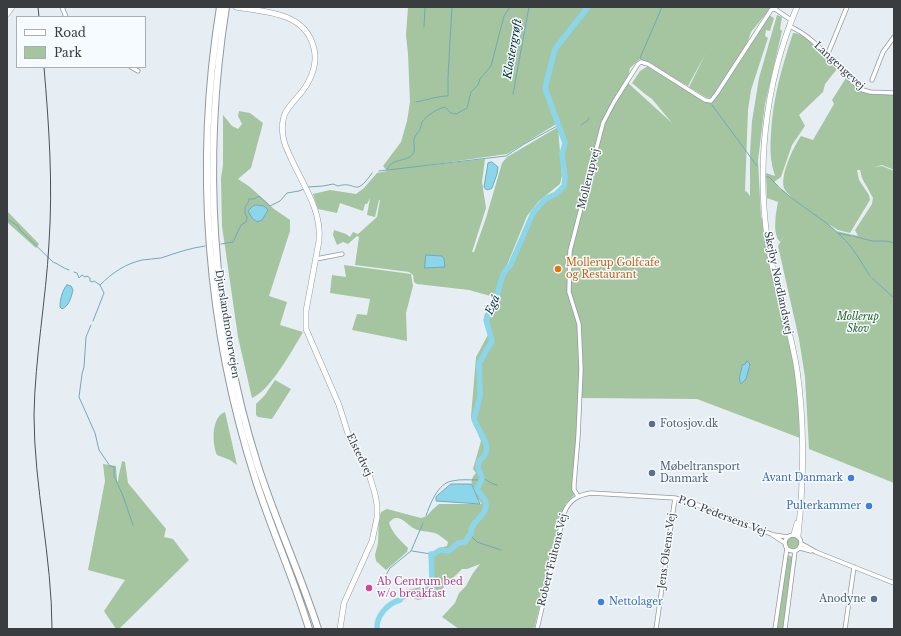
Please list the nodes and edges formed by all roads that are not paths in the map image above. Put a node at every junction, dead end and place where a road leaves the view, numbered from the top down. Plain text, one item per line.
1 (12, 7) edge
2 (220, 7) edge
3 (226, 7) edge
4 (236, 7) edge
5 (797, 7) edge
6 (848, 7) edge
7 (7, 14) edge
8 (791, 20) junction
9 (789, 26) junction
10 (894, 37) edge
11 (829, 50) dead end
12 (133, 68) edge
13 (138, 71) dead end
14 (872, 80) dead end
15 (894, 93) edge
16 (342, 254) dead end
17 (316, 259) junction
18 (578, 496) junction
19 (675, 498) junction
20 (771, 534) junction
21 (796, 535) junction
22 (787, 537) junction
23 (785, 543) junction
24 (802, 544) junction
25 (787, 548) junction
26 (800, 548) junction
27 (795, 551) junction
28 (816, 552) junction
29 (854, 567) junction
30 (894, 583) edge
31 (309, 629) edge
32 (319, 629) edge
33 (340, 629) edge
34 (537, 629) edge
35 (656, 629) edge
36 (775, 629) edge
37 (784, 629) edge
38 (846, 629) edge

1 - 7 street
2 - 31 highway, Djurslandmotorvejen
3 - 32 highway, Djurslandmotorvejen
4 - 17 street, Elstedvej
5 - 8 street, Skejby Nordlandsvej
6 - 11 street
8 - 9 street, Skejby Nordlandsvej
8 - 18 street, Mollerupvej
9 - 15 street, Langengevej
9 - 21 street, Skejby Nordlandsvej
10 - 14 street
12 - 13 street
16 - 17 street
17 - 33 street, Elstedvej
18 - 19 street, P.O. Pedersens Vej
18 - 34 street, Robert Fultons Vej
19 - 20 street, P.O. Pedersens Vej
19 - 35 street, Jens Olsens Vej
20 - 22 street, P.O. Pedersens Vej
20 - 23 street, P.O. Pedersens Vej
21 - 22 street
21 - 24 street
22 - 23 street
23 - 25 street
24 - 26 street
24 - 28 street
25 - 27 street
25 - 36 street
26 - 27 street
26 - 28 street
27 - 37 street
28 - 29 street
29 - 30 street
29 - 38 street

